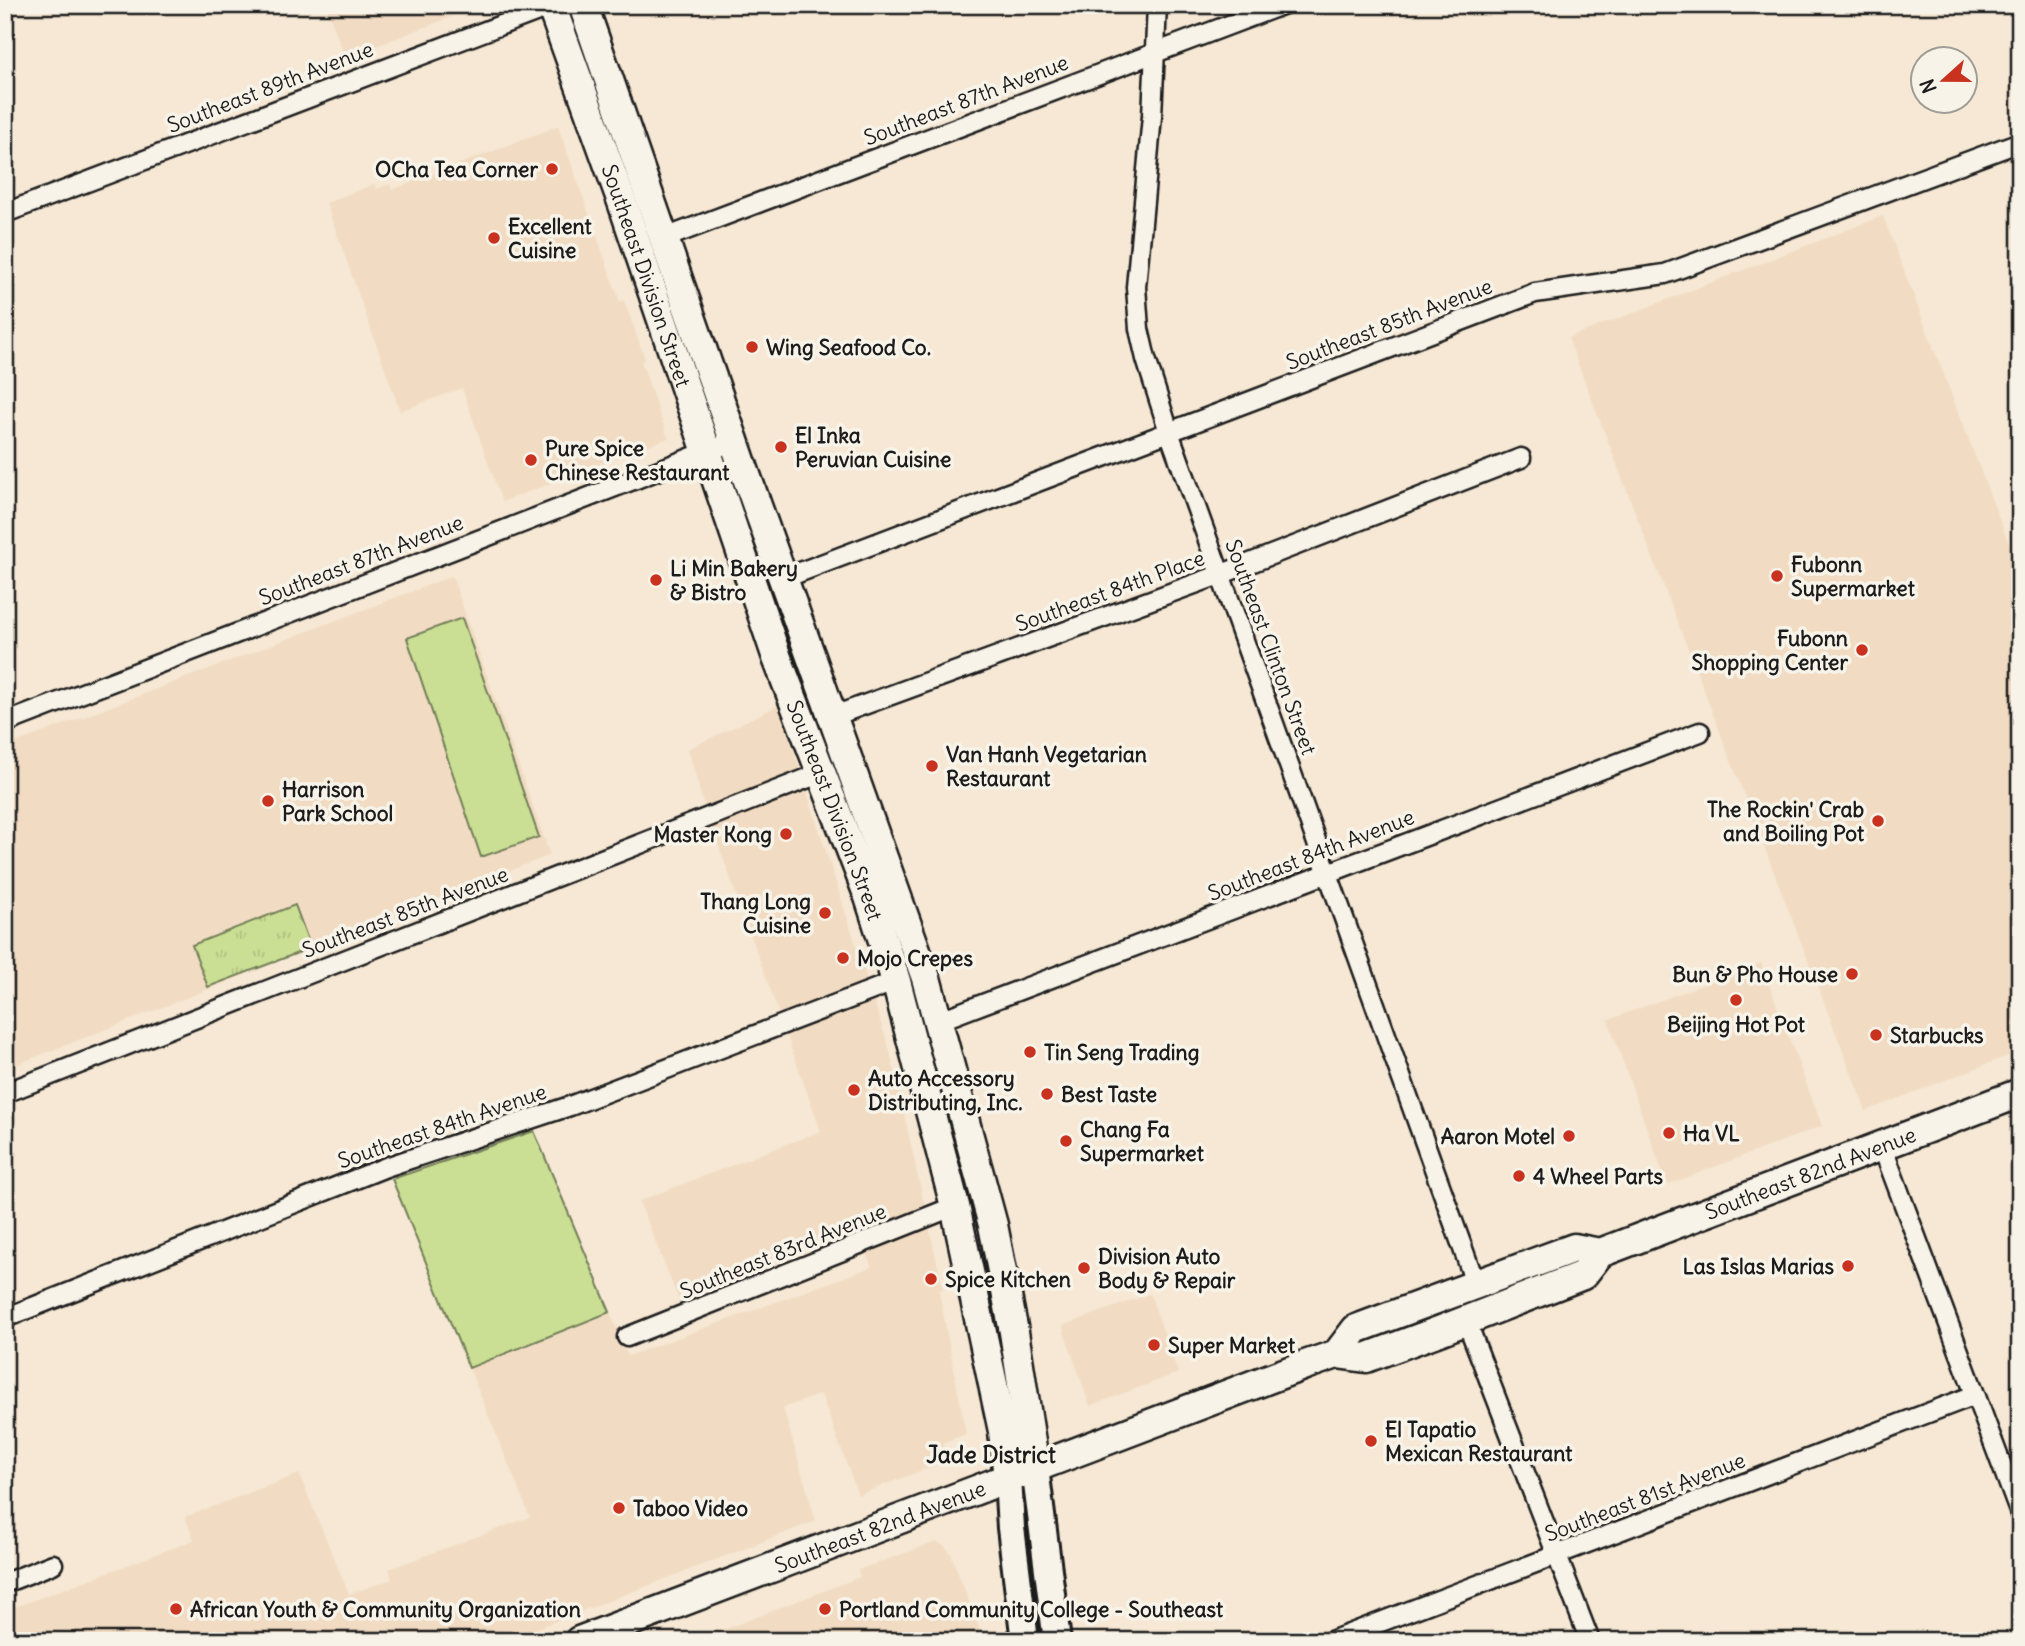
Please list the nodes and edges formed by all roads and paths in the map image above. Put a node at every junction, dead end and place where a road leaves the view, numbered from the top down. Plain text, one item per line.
1 (552, 5) edge
2 (564, 5) edge
3 (583, 5) edge
4 (1157, 5) edge
5 (1282, 5) edge
6 (1154, 54) junction
7 (629, 134) junction
8 (2020, 142) edge
9 (5, 213) edge
10 (665, 238) junction
11 (1169, 432) junction
12 (734, 441) junction
13 (705, 452) junction
14 (1521, 458) dead end
15 (1222, 574) junction
16 (782, 579) junction
17 (777, 658) junction
18 (831, 717) junction
19 (5, 723) edge
20 (1700, 732) dead end
21 (821, 773) junction
22 (1328, 874) junction
23 (896, 981) junction
24 (938, 1021) junction
25 (5, 1093) edge
26 (2020, 1093) edge
27 (1882, 1146) junction
28 (955, 1206) junction
29 (1600, 1253) junction
30 (1476, 1285) junction
31 (5, 1318) edge
32 (1466, 1321) junction
33 (627, 1337) dead end
34 (1337, 1354) junction
35 (1975, 1395) junction
36 (1035, 1468) junction
37 (1008, 1478) junction
38 (2020, 1514) edge
39 (1557, 1555) junction
40 (53, 1564) dead end
41 (5, 1583) edge
42 (579, 1641) edge
43 (1025, 1641) edge
44 (1057, 1641) edge
45 (1331, 1641) edge
46 (1590, 1641) edge

1 - 9 street, Southeast 89th Avenue
1 - 13 main road, Southeast Division Street
2 - 7 main road
3 - 7 main road, Southeast Division Street
4 - 6 street, Southeast Clinton Street
5 - 6 street, Southeast 87th Avenue
6 - 10 street, Southeast 87th Avenue
6 - 11 street, Southeast Clinton Street
7 - 10 main road, Southeast Division Street
8 - 11 street, Southeast 85th Avenue
10 - 12 main road, Southeast Division Street
11 - 15 street, Southeast Clinton Street
11 - 16 street, Southeast 85th Avenue
12 - 13 street, Southeast 87th Avenue
12 - 16 main road, Southeast Division Street
13 - 17 main road, Southeast Division Street
13 - 19 street, Southeast 87th Avenue
14 - 15 street, Southeast 84th Place
15 - 18 street, Southeast 84th Place
15 - 22 street, Southeast Clinton Street
16 - 18 main road, Southeast Division Street
17 - 18 main road
17 - 21 main road, Southeast Division Street
18 - 24 main road, Southeast Division Street
20 - 22 street, Southeast 84th Avenue
21 - 23 main road, Southeast Division Street
21 - 25 street, Southeast 85th Avenue
22 - 24 street, Southeast 84th Avenue
22 - 30 street, Southeast Clinton Street
23 - 24 main road
23 - 28 main road, Southeast Division Street
23 - 31 street, Southeast 84th Avenue
24 - 36 main road, Southeast Division Street
26 - 27 main road, Southeast 82nd Avenue
27 - 29 main road, Southeast 82nd Avenue
27 - 35 street
28 - 33 street, Southeast 83rd Avenue
28 - 37 main road, Southeast Division Street
29 - 30 main road, Southeast 82nd Avenue
29 - 32 main road, Southeast 82nd Avenue
30 - 34 main road, Southeast 82nd Avenue
32 - 34 main road, Southeast 82nd Avenue
32 - 39 street
34 - 36 main road, Southeast 82nd Avenue
35 - 38 street
35 - 39 street, Southeast 81st Avenue
36 - 37 main road, Southeast 82nd Avenue
36 - 44 main road, Southeast Division Street
37 - 42 main road, Southeast 82nd Avenue
37 - 43 main road, Southeast Division Street
39 - 45 street, Southeast 81st Avenue
39 - 46 street
40 - 41 street

